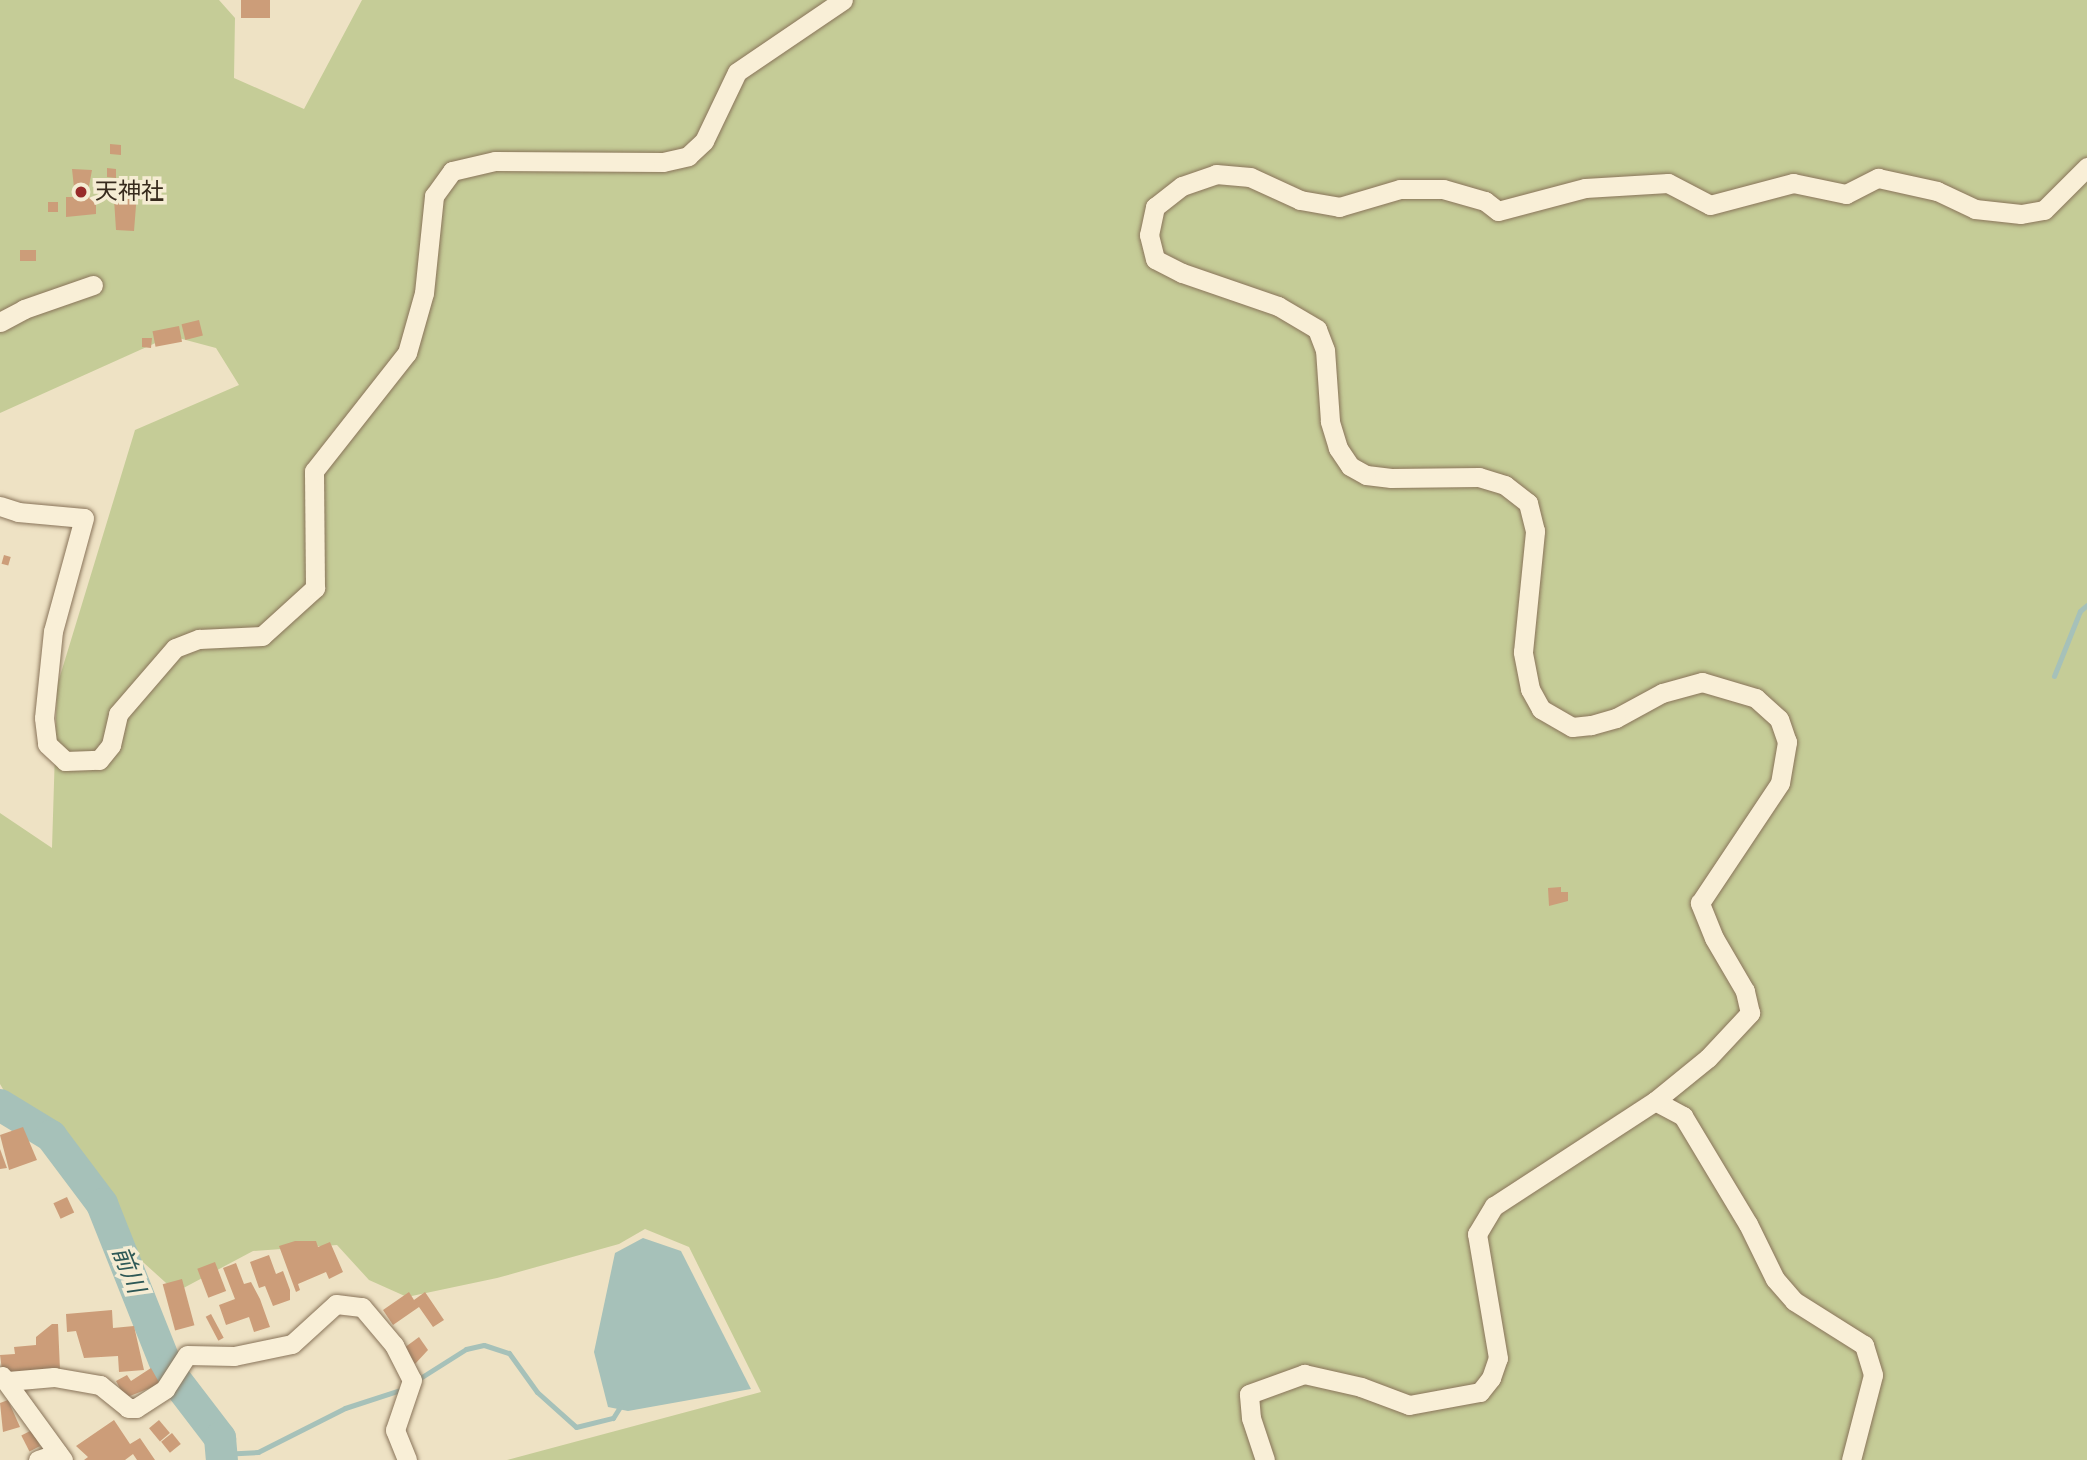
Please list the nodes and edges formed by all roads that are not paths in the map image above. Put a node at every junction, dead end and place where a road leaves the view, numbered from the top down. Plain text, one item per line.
1 (843, 0) edge
2 (2087, 167) edge
3 (93, 285) dead end
4 (0, 323) edge
5 (0, 506) edge
6 (1655, 1101) junction
7 (4, 1378) edge
8 (60, 1457) edge
9 (38, 1460) edge
10 (407, 1460) edge
11 (1265, 1460) edge
12 (1851, 1460) edge

1 - 5 street
2 - 6 street
3 - 4 street
6 - 11 street
6 - 12 street
7 - 8 street
7 - 10 street
8 - 9 street

